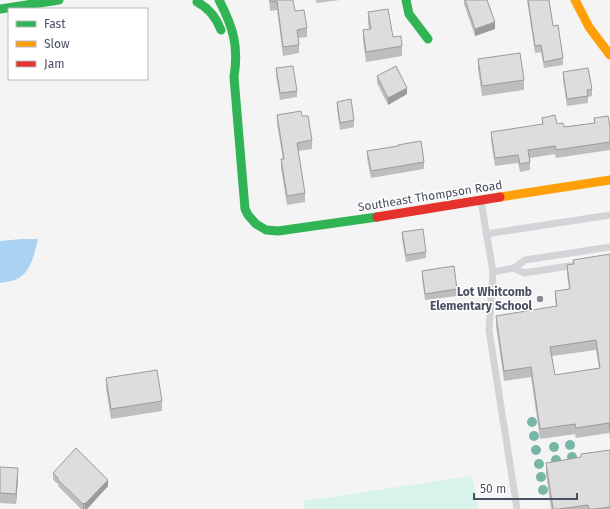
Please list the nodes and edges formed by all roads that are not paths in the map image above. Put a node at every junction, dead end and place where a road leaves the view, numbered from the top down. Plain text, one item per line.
1 (59, 0) edge
2 (219, 0) edge
3 (406, 0) edge
4 (575, 0) edge
5 (185, 1) edge
6 (201, 1) edge
7 (0, 9) edge
8 (224, 39) dead end
9 (428, 39) dead end
10 (610, 55) edge
11 (226, 62) dead end
12 (234, 77) junction
13 (610, 180) edge
14 (481, 200) junction
15 (610, 215) edge
16 (486, 234) junction
17 (610, 247) edge
18 (587, 263) edge
19 (514, 268) junction
20 (493, 272) junction
21 (517, 509) edge

1 - 7 street
2 - 12 street
3 - 9 street
4 - 10 street
5 - 6 street
6 - 8 street
11 - 12 street
12 - 14 street, Southeast Thompson Road
13 - 14 street, Southeast Thompson Road
14 - 16 lane
15 - 16 lane
16 - 20 lane
17 - 19 lane
18 - 19 lane
19 - 20 lane
20 - 21 lane

